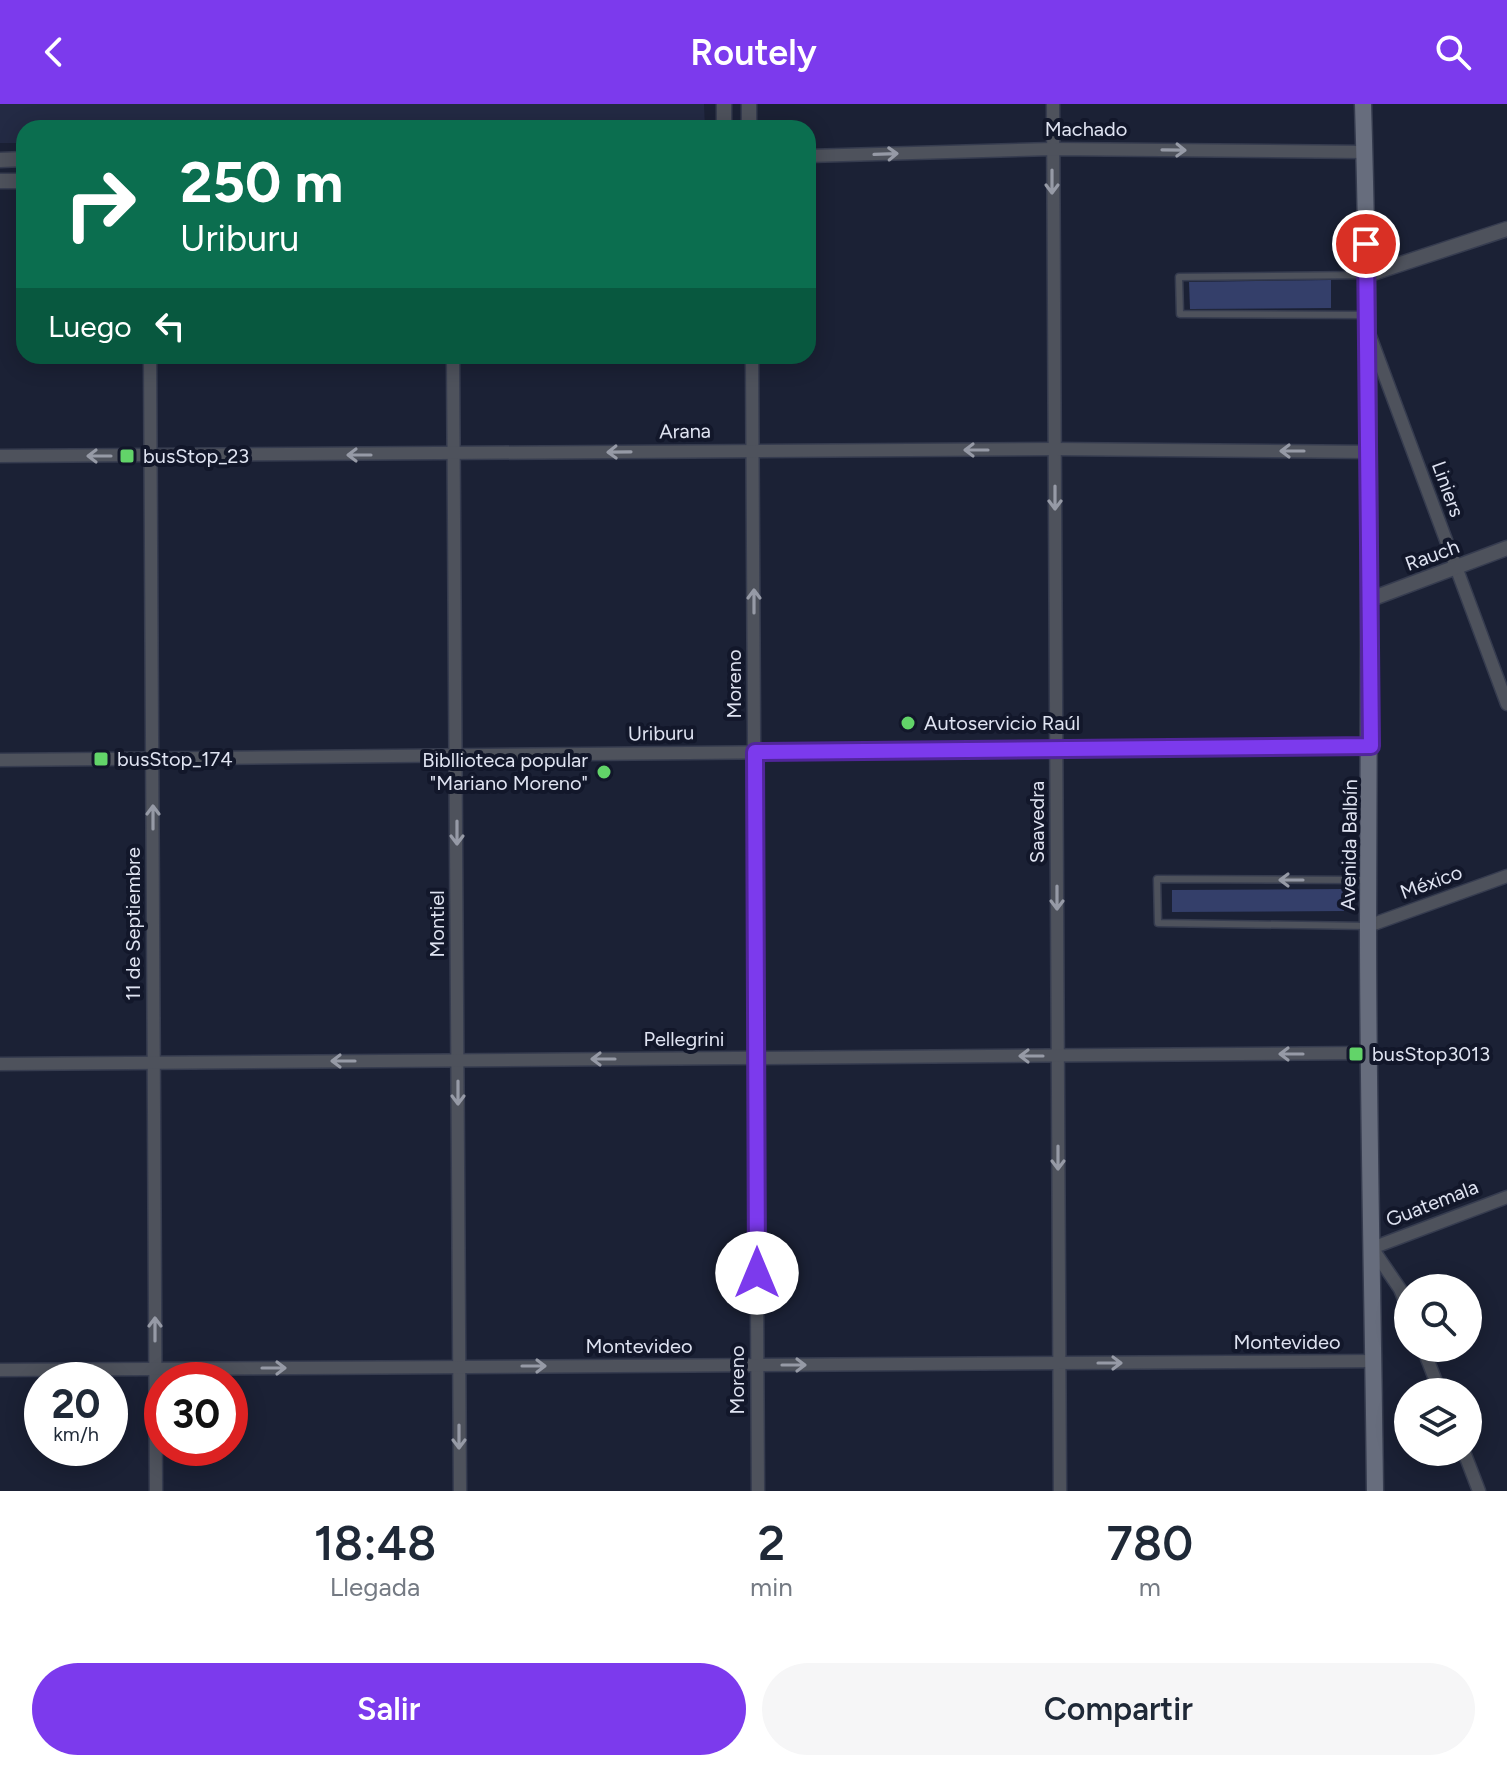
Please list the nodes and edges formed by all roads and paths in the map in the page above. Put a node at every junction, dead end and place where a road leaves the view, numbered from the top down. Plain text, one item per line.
1 (1053, 104) edge
2 (1363, 104) edge
3 (1052, 149) junction
4 (1364, 152) junction
5 (816, 156) edge
6 (1507, 229) edge
7 (1367, 275) junction
8 (1369, 315) junction
9 (1369, 333) junction
10 (150, 364) edge
11 (453, 364) edge
12 (752, 364) edge
13 (1054, 449) junction
14 (753, 450) junction
15 (1370, 452) junction
16 (453, 455) junction
17 (0, 456) edge
18 (151, 456) junction
19 (1507, 548) edge
20 (1456, 567) junction
21 (1371, 599) junction
22 (1507, 704) edge
23 (1371, 746) junction
24 (1056, 749) junction
25 (755, 752) junction
26 (457, 755) junction
27 (153, 758) junction
28 (0, 760) edge
29 (1507, 876) edge
30 (1369, 880) junction
31 (1368, 926) junction
32 (1369, 1053) junction
33 (1058, 1056) junction
34 (756, 1058) junction
35 (458, 1061) junction
36 (154, 1063) junction
37 (0, 1064) edge
38 (1507, 1197) edge
39 (1372, 1248) junction
40 (1394, 1280) edge
41 (1374, 1361) junction
42 (155, 1362) edge
43 (1059, 1363) junction
44 (757, 1365) junction
45 (459, 1367) junction
46 (248, 1368) edge
47 (144, 1369) edge
48 (0, 1370) edge
49 (156, 1466) edge
50 (1469, 1466) edge
51 (156, 1491) edge
52 (460, 1491) edge
53 (758, 1491) edge
54 (1060, 1491) edge
55 (1375, 1491) edge
56 (1479, 1491) edge

1 - 3 street, Saavedra
2 - 4 main road, Avenida Balbín
3 -> 4 street, Machado
5 -> 3 street, Machado
3 -> 13 street, Saavedra
4 - 7 main road, Avenida Balbín
6 - 7 street
7 - 8 main road, Avenida Balbín
7 - 8 lane
8 - 9 main road, Avenida Balbín
9 - 15 main road, Avenida Balbín
9 - 20 street, Liniers
10 - 18 street, 11 de Septiembre
11 - 16 street, Montiel
12 - 14 street, Moreno
13 -> 14 street, Arana
15 -> 13 street, Arana
13 -> 24 street, Saavedra
14 -> 16 street, Arana
25 -> 14 street, Moreno
15 - 21 main road, Avenida Balbín
16 -> 18 street, Arana
16 - 26 street, Montiel
18 -> 17 street, Arana
18 - 27 street, 11 de Septiembre
19 - 20 street, Rauch
20 - 21 street, Rauch
20 - 22 street, Liniers
21 - 23 main road, Avenida Balbín
23 - 24 street, Uriburu
23 - 30 main road, Avenida Balbín
24 - 25 street, Uriburu
24 -> 33 street, Saavedra
25 - 26 street, Uriburu
25 - 34 street, Moreno
26 - 27 street, Uriburu
26 -> 35 street, Montiel
27 - 28 street, Uriburu
36 -> 27 street, 11 de Septiembre
29 - 31 street, México
30 - 31 main road, Avenida Balbín
30 -> 31 lane
31 - 32 main road, Avenida Balbín
32 -> 33 street, Pellegrini
32 - 39 main road, Avenida Balbín
33 -> 34 street, Pellegrini
33 -> 43 street, Saavedra
34 -> 35 street, Pellegrini
34 - 44 street, Moreno
35 -> 36 street, Pellegrini
35 -> 45 street, Montiel
36 - 37 street, Pellegrini
42 -> 36 street, 11 de Septiembre
38 - 39 street, Guatemala
39 - 40 street
39 - 41 main road, Avenida Balbín
43 -> 41 street, Montevideo
41 - 55 main road, Avenida Balbín
44 -> 43 street, Montevideo
43 - 54 street, Saavedra
45 -> 44 street, Montevideo
44 - 53 street, Moreno
46 -> 45 street, Montevideo
45 -> 52 street, Montiel
47 - 48 street, Montevideo
49 - 51 street, 11 de Septiembre
50 - 56 street

